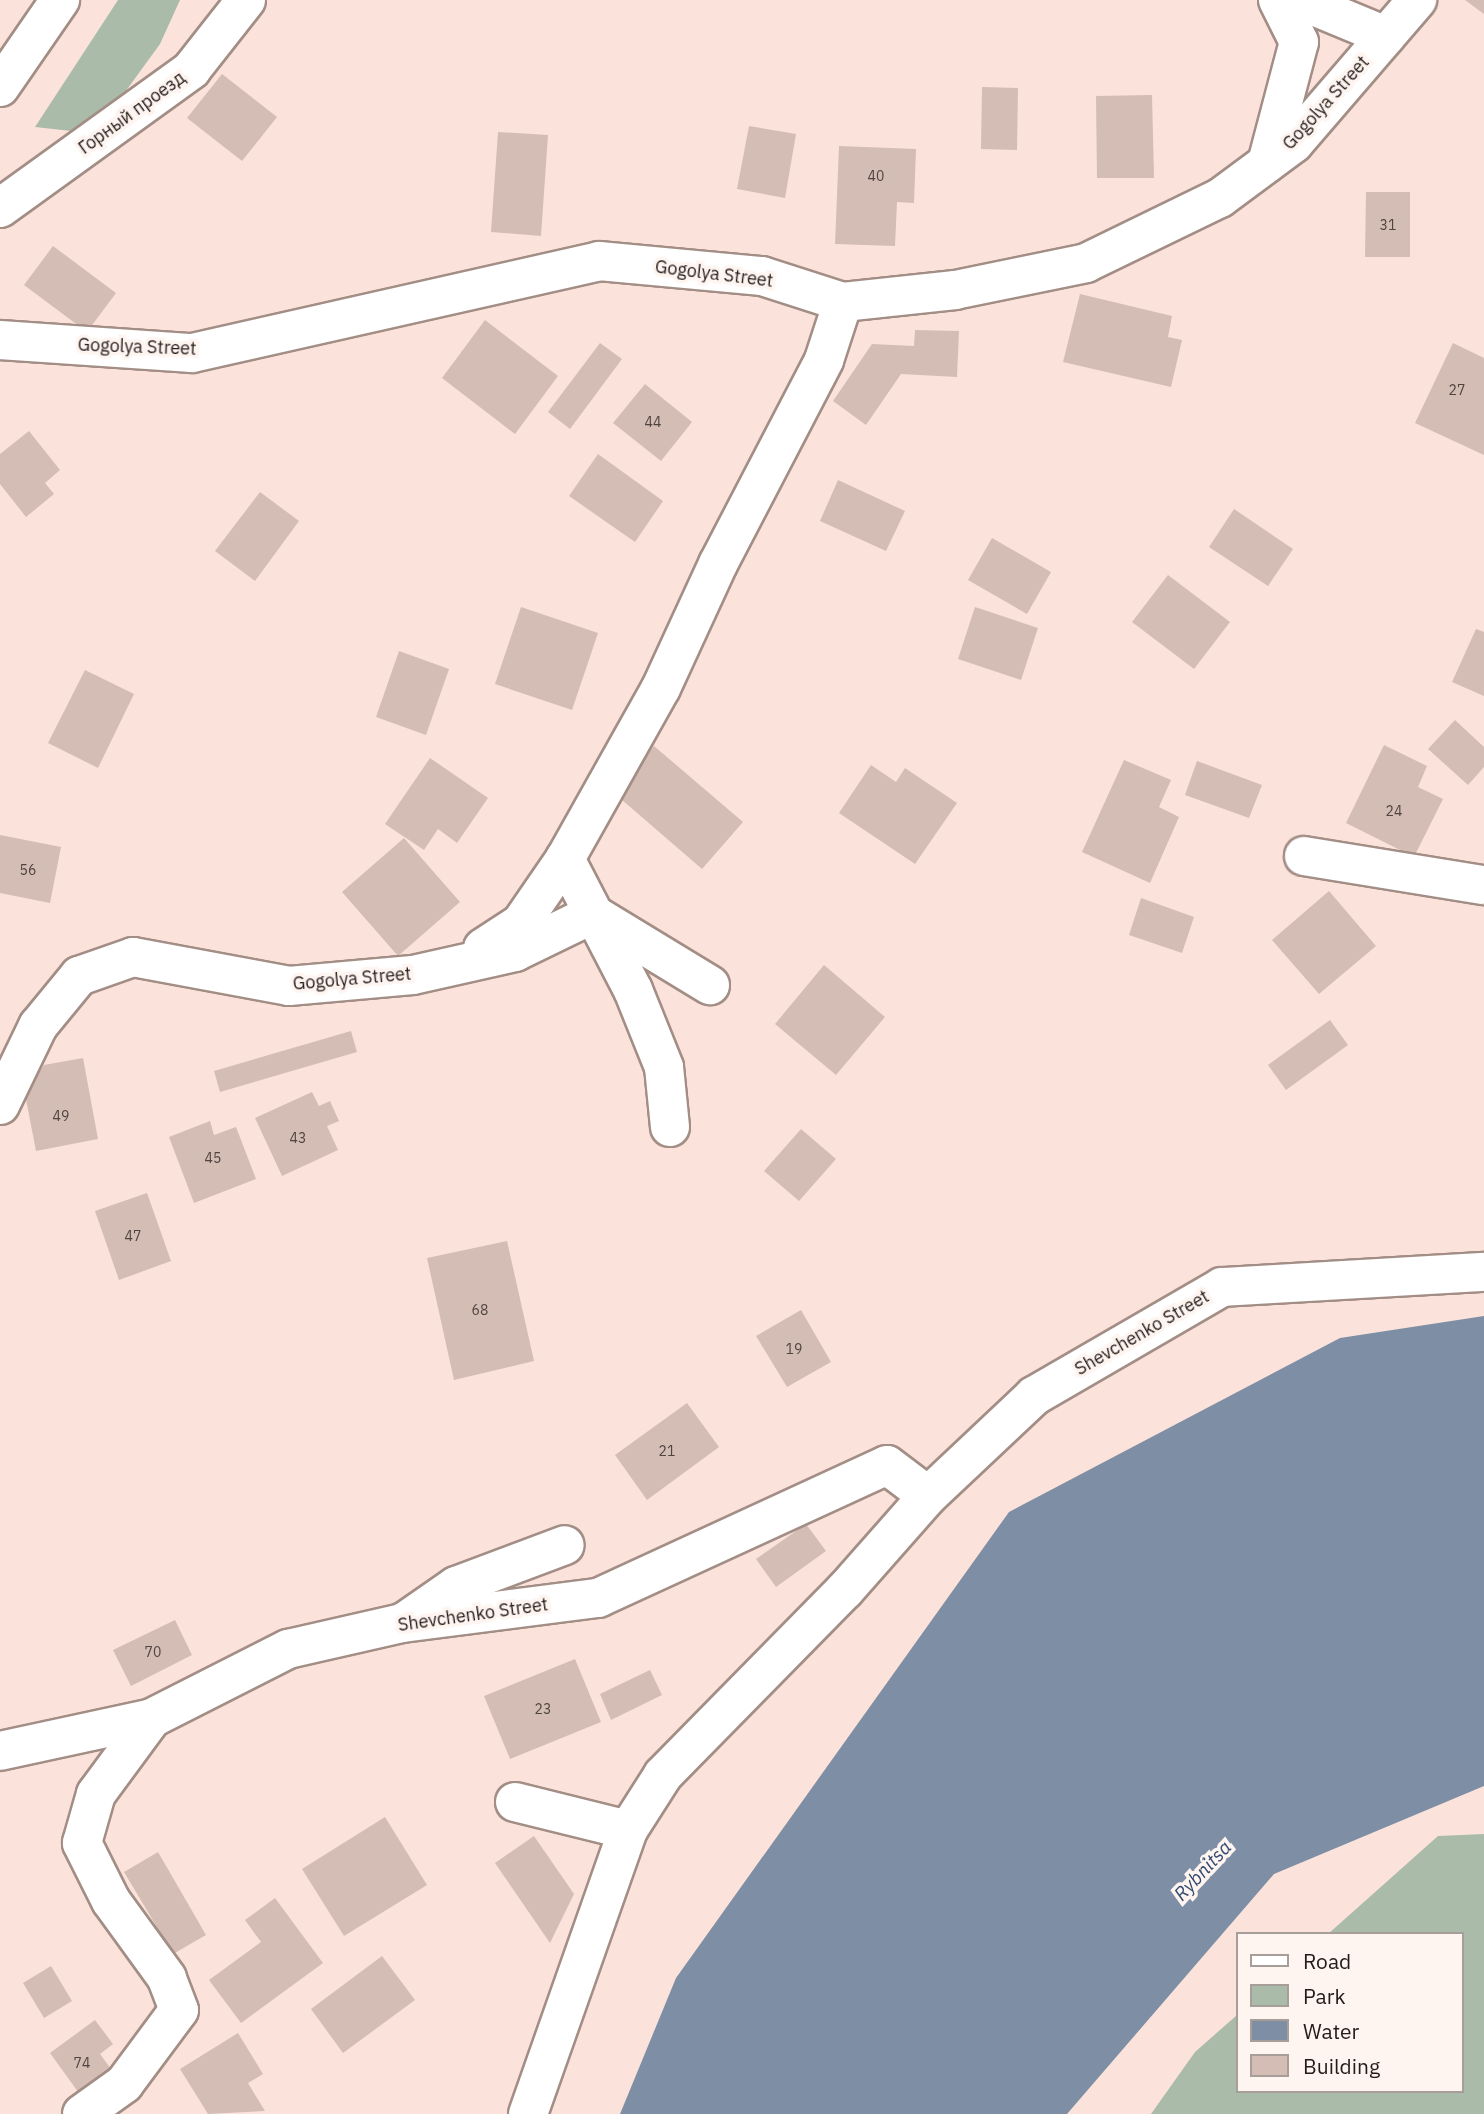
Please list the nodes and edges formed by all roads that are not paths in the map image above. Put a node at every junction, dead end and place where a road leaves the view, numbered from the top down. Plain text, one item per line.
1 (60, 0) edge
2 (246, 0) edge
3 (1278, 0) edge
4 (1299, 0) edge
5 (1417, 0) edge
6 (1386, 36) junction
7 (0, 87) edge
8 (1267, 163) junction
9 (0, 208) edge
10 (843, 302) junction
11 (0, 340) edge
12 (1304, 856) dead end
13 (565, 859) junction
14 (1484, 885) edge
15 (593, 914) junction
16 (455, 966) junction
17 (710, 985) dead end
18 (0, 1105) edge
19 (670, 1127) dead end
20 (1484, 1272) edge
21 (929, 1496) junction
22 (565, 1545) dead end
23 (402, 1623) junction
24 (152, 1718) junction
25 (0, 1751) edge
26 (515, 1802) dead end
27 (628, 1830) junction
28 (82, 2114) edge
29 (528, 2114) edge

1 - 7 street
2 - 9 street, Горный проезд
3 - 8 street
4 - 6 street
5 - 6 street, Gogolya Street
6 - 8 street, Gogolya Street
8 - 10 street, Gogolya Street
10 - 11 street, Gogolya Street
10 - 13 street
12 - 14 street
13 - 15 street
13 - 16 street
15 - 16 street, Gogolya Street
15 - 17 street
15 - 19 street
16 - 18 street, Gogolya Street
20 - 21 street, Shevchenko Street
21 - 23 street, Shevchenko Street
21 - 27 street, Shevchenko Street
22 - 23 street
23 - 24 street, Shevchenko Street
24 - 25 street, Shevchenko Street
24 - 28 street
26 - 27 street
27 - 29 street, Shevchenko Street

